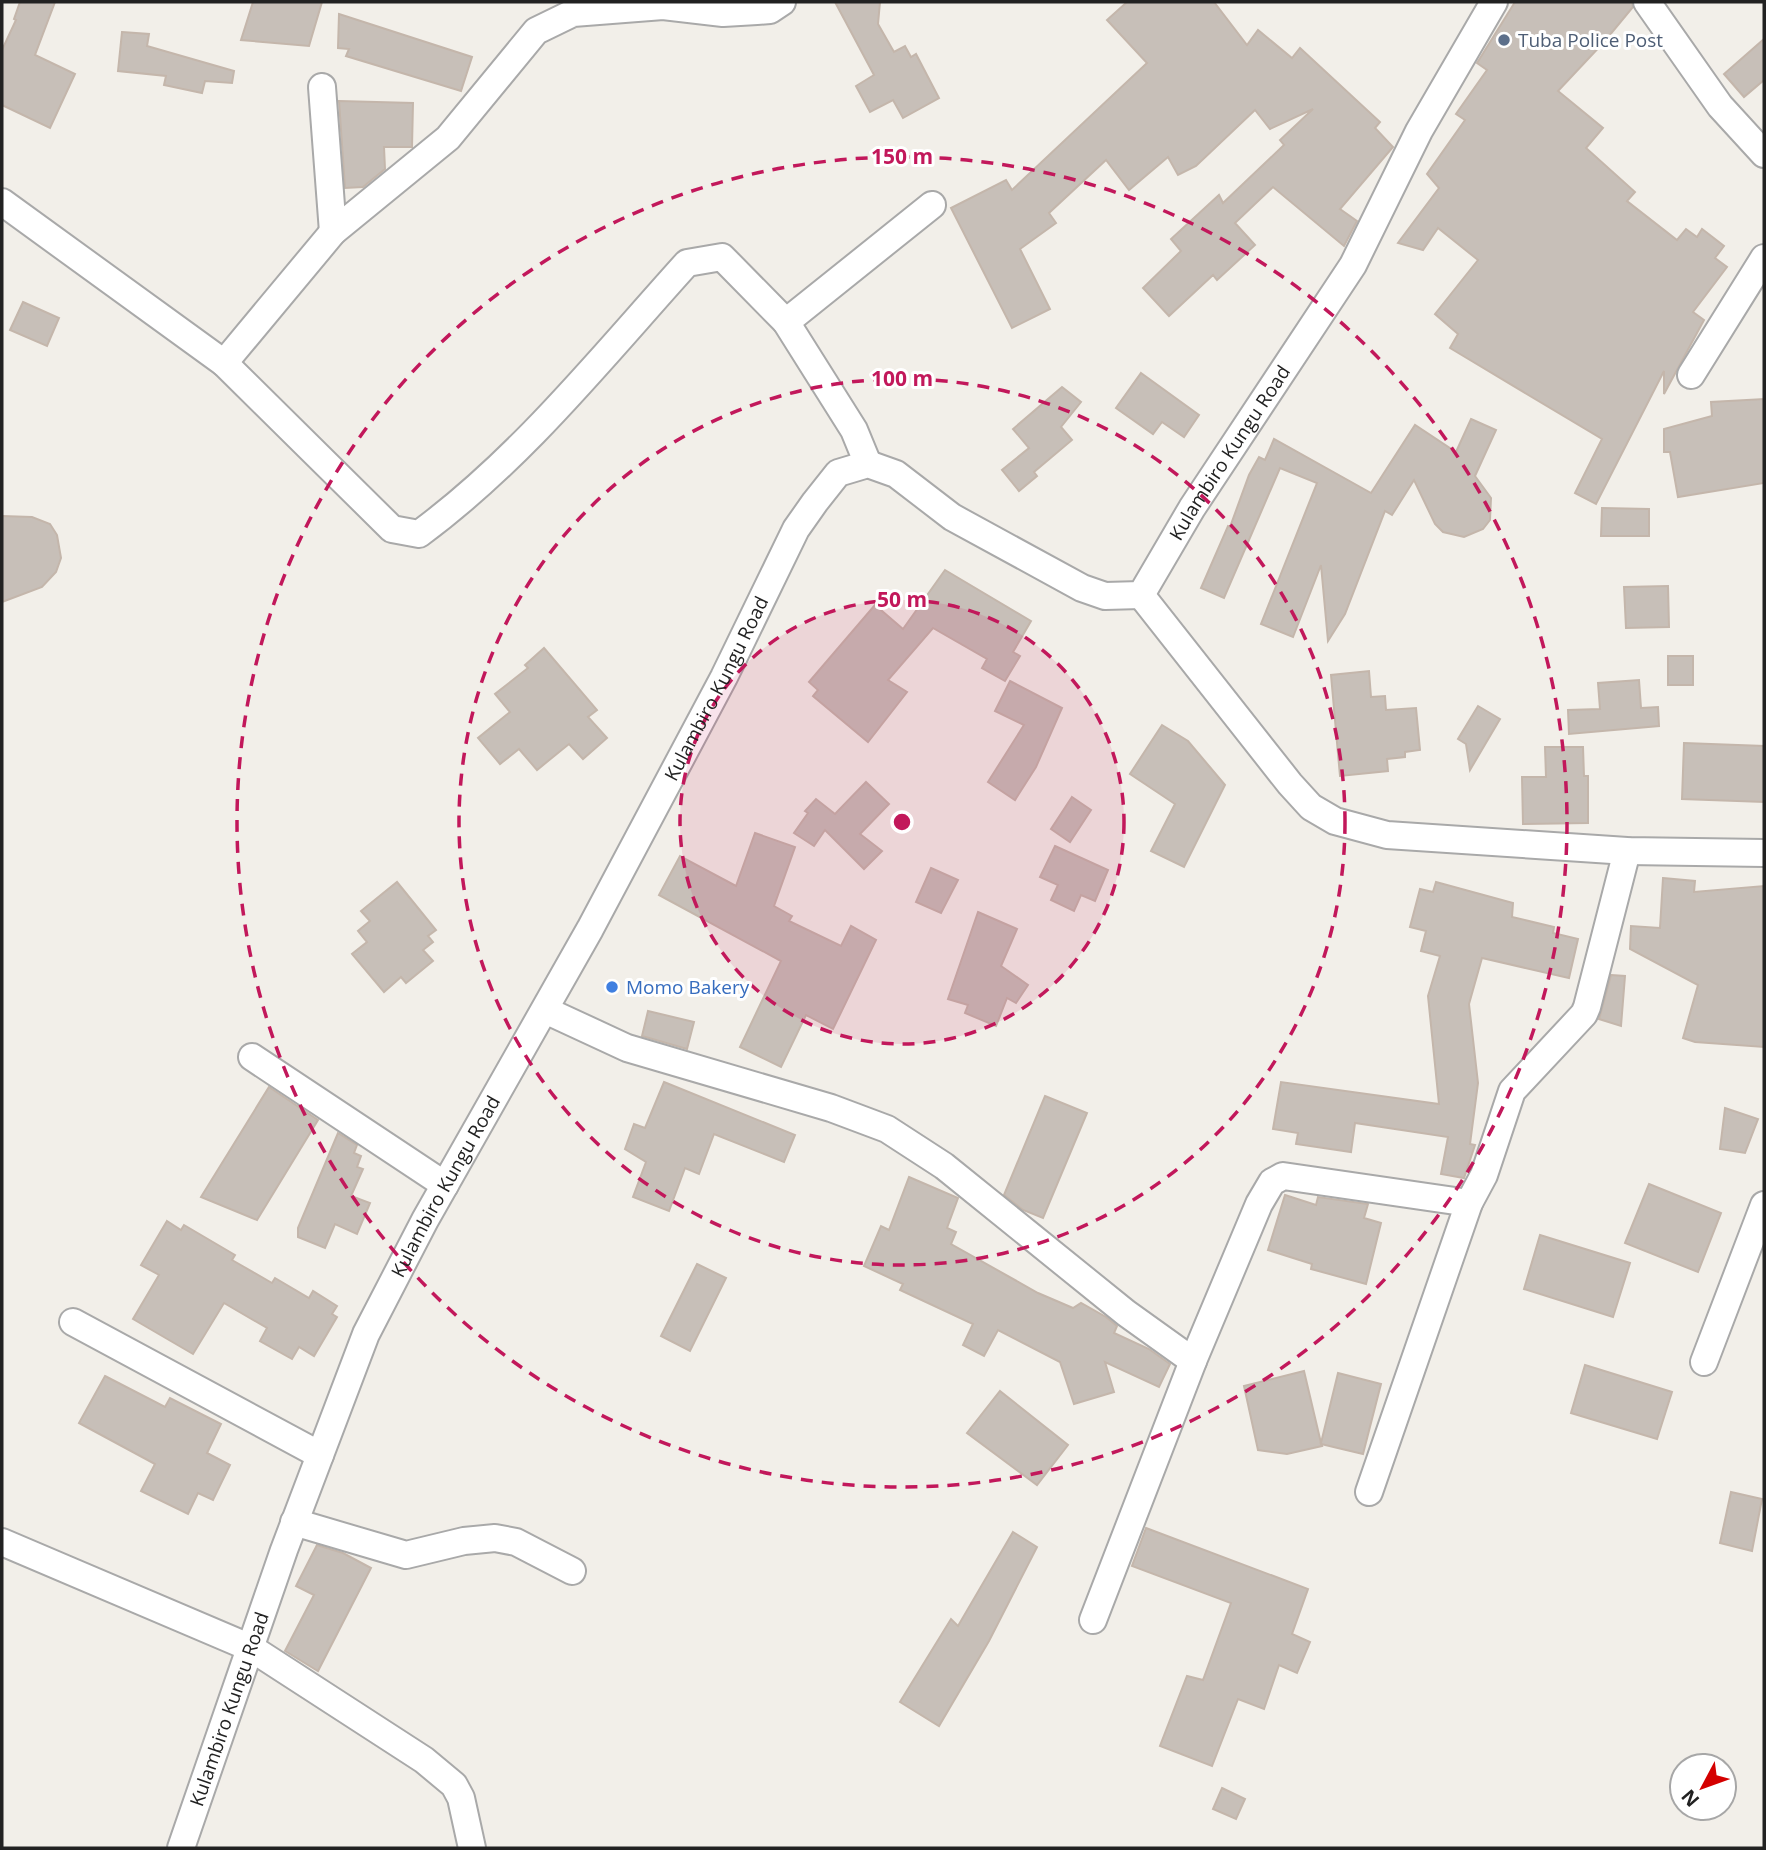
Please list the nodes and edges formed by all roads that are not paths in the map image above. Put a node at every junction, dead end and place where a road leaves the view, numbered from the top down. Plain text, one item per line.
1 (782, 2) edge
2 (1494, 2) edge
3 (1647, 2) edge
4 (626, 4) edge
5 (322, 87) dead end
6 (1764, 154) edge
7 (2, 202) edge
8 (932, 205) dead end
9 (333, 232) junction
10 (1764, 258) edge
11 (786, 322) junction
12 (224, 363) junction
13 (1691, 375) dead end
14 (868, 464) junction
15 (1141, 595) junction
16 (1627, 851) junction
17 (1764, 853) edge
18 (545, 1010) junction
19 (252, 1057) dead end
20 (445, 1185) junction
21 (1469, 1203) junction
22 (1764, 1205) edge
23 (73, 1322) dead end
24 (1193, 1361) junction
25 (1704, 1362) dead end
26 (320, 1455) junction
27 (1369, 1492) dead end
28 (295, 1522) junction
29 (2, 1542) edge
30 (572, 1571) dead end
31 (1093, 1620) dead end
32 (251, 1648) junction
33 (181, 1848) edge
34 (472, 1848) edge

1 - 4 street
2 - 15 street, Kulambiro Kungu Road
3 - 6 street
4 - 9 street
5 - 9 street
7 - 12 street
8 - 11 street
9 - 12 street
10 - 13 street
11 - 12 street
11 - 14 street
14 - 15 street
14 - 18 street, Kulambiro Kungu Road
15 - 16 street
16 - 17 street
16 - 21 street
18 - 20 street, Kulambiro Kungu Road
18 - 24 street
19 - 20 street
20 - 26 street, Kulambiro Kungu Road
21 - 24 street
21 - 27 street
22 - 25 street
23 - 26 street
24 - 31 street
26 - 28 street, Kulambiro Kungu Road
28 - 30 street
28 - 32 street, Kulambiro Kungu Road
29 - 32 street
32 - 33 street, Kulambiro Kungu Road
32 - 34 street

